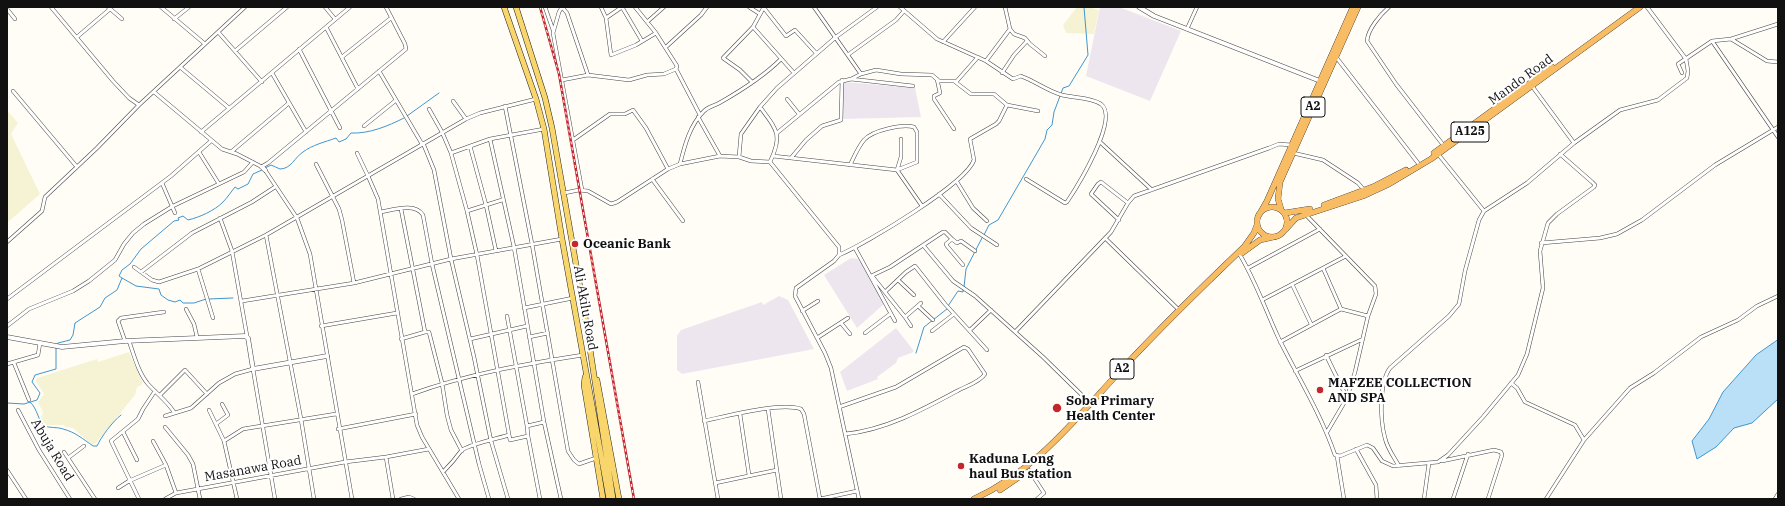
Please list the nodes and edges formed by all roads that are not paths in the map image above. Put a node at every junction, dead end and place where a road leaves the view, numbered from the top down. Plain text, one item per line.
1 (51, 7) edge
2 (161, 7) edge
3 (190, 7) edge
4 (245, 7) edge
5 (287, 7) edge
6 (325, 7) edge
7 (350, 7) edge
8 (386, 7) edge
9 (504, 7) edge
10 (516, 7) edge
11 (545, 7) edge
12 (562, 7) edge
13 (601, 7) edge
14 (622, 7) edge
15 (635, 7) edge
16 (664, 7) edge
17 (707, 7) edge
18 (749, 7) edge
19 (764, 7) edge
20 (821, 7) edge
21 (876, 7) edge
22 (900, 7) edge
23 (975, 7) edge
24 (1005, 7) edge
25 (1139, 7) edge
26 (1196, 7) edge
27 (1353, 7) edge
28 (1358, 7) edge
29 (1389, 7) edge
30 (1634, 7) edge
31 (1640, 7) edge
32 (1647, 7) edge
33 (109, 8) edge
34 (815, 8) edge
35 (7, 9) edge
36 (904, 11) junction
37 (760, 14) junction
38 (391, 18) junction
39 (606, 18) junction
40 (15, 19) dead end
41 (122, 19) dead end
42 (174, 19) junction
43 (336, 19) junction
44 (647, 22) junction
45 (1778, 24) edge
46 (326, 27) junction
47 (753, 27) junction
48 (1010, 29) junction
49 (1187, 29) junction
50 (553, 30) junction
51 (219, 33) junction
52 (656, 33) junction
53 (836, 36) junction
54 (77, 37) junction
55 (1731, 39) junction
56 (642, 41) junction
57 (1027, 41) junction
58 (1712, 41) junction
59 (943, 42) junction
60 (205, 44) junction
61 (666, 47) junction
62 (299, 50) junction
63 (235, 51) junction
64 (816, 53) junction
65 (849, 54) junction
66 (1045, 56) dead end
67 (342, 57) junction
68 (978, 57) junction
69 (1336, 57) junction
70 (780, 59) junction
71 (1686, 59) junction
72 (986, 61) junction
73 (1778, 62) edge
74 (180, 67) junction
75 (676, 69) junction
76 (379, 71) junction
77 (1002, 72) junction
78 (272, 73) junction
79 (794, 73) junction
80 (1682, 73) dead end
81 (861, 74) junction
82 (588, 75) junction
83 (851, 79) junction
84 (562, 80) junction
85 (842, 80) junction
86 (937, 80) junction
87 (1320, 81) junction
88 (262, 82) junction
89 (752, 82) junction
90 (956, 82) junction
91 (914, 86) dead end
92 (1532, 86) junction
93 (358, 89) junction
94 (13, 91) dead end
95 (154, 92) junction
96 (787, 99) dead end
97 (536, 100) junction
98 (396, 101) junction
99 (453, 101) dead end
100 (289, 103) junction
101 (1007, 104) junction
102 (139, 105) junction
103 (504, 106) junction
104 (760, 107) junction
105 (229, 108) junction
106 (429, 109) dead end
107 (331, 111) junction
108 (1038, 111) dead end
109 (799, 114) junction
110 (699, 116) junction
111 (466, 119) junction
112 (364, 126) dead end
113 (1778, 127) edge
114 (340, 128) dead end
115 (544, 129) junction
116 (954, 129) dead end
117 (1774, 130) junction
118 (201, 132) junction
119 (306, 132) junction
120 (442, 132) junction
121 (777, 133) junction
122 (510, 135) junction
123 (1778, 137) edge
124 (901, 139) dead end
125 (490, 140) junction
126 (573, 140) junction
127 (211, 141) junction
128 (1100, 142) junction
129 (1574, 143) junction
130 (423, 144) junction
131 (1292, 145) junction
132 (470, 146) junction
133 (1444, 146) junction
134 (199, 152) junction
135 (231, 152) junction
136 (356, 153) dead end
137 (451, 153) junction
138 (1293, 153) junction
139 (1438, 154) junction
140 (1560, 154) junction
141 (720, 156) junction
142 (773, 156) junction
143 (739, 157) junction
144 (791, 158) junction
145 (253, 162) junction
146 (770, 162) junction
147 (1418, 163) junction
148 (316, 164) dead end
149 (680, 164) junction
150 (850, 165) junction
151 (77, 167) junction
152 (263, 168) junction
153 (668, 169) junction
154 (896, 170) junction
155 (368, 176) junction
156 (652, 179) junction
157 (1026, 179) dead end
158 (957, 182) junction
159 (162, 183) junction
160 (219, 184) junction
161 (275, 187) junction
162 (582, 190) junction
163 (1152, 190) junction
164 (1365, 191) junction
165 (564, 193) junction
166 (939, 194) junction
167 (332, 196) junction
168 (502, 200) junction
169 (1128, 203) junction
170 (486, 205) junction
171 (173, 206) junction
172 (922, 206) junction
173 (402, 209) junction
174 (467, 211) junction
175 (1283, 211) junction
176 (1484, 211) junction
177 (380, 212) junction
178 (175, 213) dead end
179 (1306, 214) junction
180 (1259, 215) junction
181 (220, 218) junction
182 (297, 218) junction
183 (1119, 220) junction
184 (682, 221) dead end
185 (986, 221) dead end
186 (1258, 225) junction
187 (1286, 229) junction
188 (1320, 229) junction
189 (266, 235) junction
190 (1273, 237) junction
191 (1105, 238) junction
192 (562, 239) junction
193 (952, 239) junction
194 (7, 242) edge
195 (1541, 243) junction
196 (532, 244) junction
197 (923, 245) junction
198 (997, 245) dead end
199 (514, 247) junction
200 (855, 248) junction
201 (232, 251) junction
202 (496, 251) junction
203 (975, 251) dead end
204 (477, 255) junction
205 (1240, 255) junction
206 (839, 256) junction
207 (1346, 256) junction
208 (451, 259) junction
209 (432, 264) junction
210 (963, 265) dead end
211 (134, 267) dead end
212 (1248, 268) junction
213 (1323, 268) junction
214 (198, 269) junction
215 (413, 269) junction
216 (141, 272) junction
217 (391, 275) junction
218 (872, 276) junction
219 (898, 280) junction
220 (354, 283) junction
221 (1292, 284) junction
222 (316, 290) junction
223 (886, 291) junction
224 (914, 295) dead end
225 (278, 296) junction
226 (1778, 296) edge
227 (573, 298) junction
228 (7, 299) edge
229 (1262, 300) junction
230 (818, 301) dead end
231 (242, 302) junction
232 (921, 303) dead end
233 (542, 305) junction
234 (918, 306) junction
235 (524, 308) junction
236 (186, 309) dead end
237 (1341, 309) junction
238 (991, 310) junction
239 (1179, 310) junction
240 (802, 311) junction
241 (164, 312) dead end
242 (397, 313) junction
243 (890, 314) junction
244 (954, 314) junction
245 (507, 316) dead end
246 (1368, 316) junction
247 (905, 317) junction
248 (213, 318) dead end
249 (848, 318) dead end
250 (933, 320) dead end
251 (894, 321) dead end
252 (841, 323) junction
253 (1311, 324) junction
254 (7, 326) edge
255 (321, 326) junction
256 (527, 326) junction
257 (911, 326) dead end
258 (509, 330) junction
259 (970, 330) junction
260 (932, 331) dead end
261 (425, 332) junction
262 (1015, 332) junction
263 (548, 333) junction
264 (865, 333) dead end
265 (491, 334) junction
266 (850, 334) dead end
267 (247, 336) junction
268 (7, 337) edge
269 (197, 337) junction
270 (529, 337) junction
271 (817, 338) junction
272 (401, 339) junction
273 (470, 339) junction
274 (1362, 339) junction
275 (127, 341) junction
276 (40, 342) junction
277 (1280, 342) junction
278 (987, 350) dead end
279 (583, 355) junction
280 (1326, 355) junction
281 (327, 356) junction
282 (552, 360) junction
283 (290, 362) junction
284 (14, 363) junction
285 (534, 363) junction
286 (7, 364) edge
287 (516, 367) junction
288 (253, 369) junction
289 (497, 370) junction
290 (593, 370) junction
291 (1295, 371) junction
292 (586, 372) junction
293 (477, 375) junction
294 (459, 379) junction
295 (698, 382) dead end
296 (442, 383) junction
297 (1511, 383) junction
298 (155, 391) junction
299 (207, 394) junction
300 (412, 394) junction
301 (160, 395) junction
302 (1347, 398) junction
303 (29, 400) dead end
304 (222, 404) dead end
305 (1090, 404) junction
306 (839, 407) junction
307 (768, 409) junction
308 (18, 410) dead end
309 (209, 410) dead end
310 (174, 412) junction
311 (336, 414) junction
312 (416, 414) junction
313 (740, 414) junction
314 (165, 416) dead end
315 (301, 419) junction
316 (704, 420) junction
317 (544, 422) junction
318 (216, 424) junction
319 (263, 426) junction
320 (526, 426) junction
321 (165, 427) dead end
322 (338, 429) junction
323 (123, 432) junction
324 (1327, 432) junction
325 (845, 434) junction
326 (509, 435) junction
327 (528, 436) junction
328 (1584, 440) junction
329 (153, 441) dead end
330 (224, 441) junction
331 (491, 441) junction
332 (475, 445) junction
333 (84, 446) dead end
334 (429, 449) junction
335 (1356, 449) junction
336 (462, 451) junction
337 (64, 452) dead end
338 (1468, 454) junction
339 (1337, 456) junction
340 (386, 457) junction
341 (68, 458) junction
342 (596, 458) junction
343 (137, 460) dead end
344 (345, 462) junction
345 (1438, 462) junction
346 (1429, 463) junction
347 (166, 465) junction
348 (1399, 466) junction
349 (7, 470) edge
350 (309, 470) junction
351 (777, 470) junction
352 (1029, 470) junction
353 (443, 472) junction
354 (271, 476) junction
355 (749, 476) junction
356 (129, 481) junction
357 (715, 482) junction
358 (234, 483) junction
359 (118, 488) dead end
360 (198, 489) junction
361 (857, 491) junction
362 (176, 493) junction
363 (1778, 494) edge
364 (26, 499) edge
365 (70, 499) edge
366 (95, 499) edge
367 (139, 499) edge
368 (165, 499) edge
369 (200, 499) edge
370 (237, 499) edge
371 (275, 499) edge
372 (314, 499) edge
373 (352, 499) edge
374 (393, 499) edge
375 (401, 499) edge
376 (414, 499) edge
377 (459, 499) edge
378 (489, 499) edge
379 (508, 499) edge
380 (540, 499) edge
381 (561, 499) edge
382 (603, 499) edge
383 (609, 499) edge
384 (613, 499) edge
385 (619, 499) edge
386 (718, 499) edge
387 (781, 499) edge
388 (820, 499) edge
389 (859, 499) edge
390 (974, 499) edge
391 (984, 499) edge
392 (1037, 499) edge
393 (1344, 499) edge
394 (1377, 499) edge
395 (1424, 499) edge
396 (1453, 499) edge
397 (1488, 499) edge
398 (1546, 499) edge
399 (1775, 499) edge

1 - 54 street
2 - 42 street
3 - 42 street
4 - 51 street
5 - 63 street
6 - 43 street
7 - 43 street
8 - 38 street
9 - 97 main road, Ali Akilu Road
10 - 165 main road, Ali Akilu Road
11 - 50 street
12 - 50 street
12 - 82 street
13 - 39 street
14 - 39 street
14 - 56 street
15 - 44 street
16 - 44 street
17 - 61 street
18 - 37 street
19 - 37 street
19 - 64 street
20 - 34 street
21 - 53 street
22 - 36 street
23 - 59 street
24 - 48 street
25 - 49 street
26 - 49 street
27 - 87 highway, A2
28 - 69 highway, A2
29 - 133 street
30 - 133 highway, Mando Road / A125
31 - 92 highway, Mando Road / A125
32 - 71 street
33 - 41 street
33 - 54 street
34 - 53 street
35 - 40 street
36 - 59 street
36 - 65 street
37 - 47 street
38 - 67 street
38 - 76 street
39 - 56 street
42 - 60 street
43 - 46 street
44 - 52 street
45 - 55 street
46 - 62 street
46 - 67 street
47 - 70 street
47 - 89 street
48 - 57 street
48 - 72 street
49 - 87 street
50 - 84 street
51 - 60 street
51 - 63 street
52 - 56 street
52 - 61 street
53 - 64 street
53 - 65 street
54 - 102 street
55 - 58 street
55 - 73 street
57 - 66 street
57 - 77 street
58 - 71 street
58 - 117 street
59 - 68 street
60 - 74 street
61 - 75 street
62 - 78 street
62 - 107 street
63 - 88 street
64 - 79 street
65 - 81 street
67 - 93 street
68 - 72 street
68 - 90 street
69 - 138 highway, A2
69 - 147 street
70 - 79 street
70 - 89 street
71 - 80 street
71 - 129 street
72 - 77 street
74 - 95 street
74 - 105 street
75 - 82 street
75 - 110 street
76 - 93 street
76 - 98 street
77 - 128 street
78 - 88 street
78 - 100 street
79 - 104 street
81 - 83 street
81 - 86 street
82 - 84 street
83 - 85 street
83 - 91 street
84 - 126 street
85 - 109 street
85 - 144 street
86 - 90 street
86 - 116 street
87 - 131 highway, A2
88 - 105 street
89 - 110 street
90 - 101 street
92 - 129 street
92 - 139 highway, Mando Road / A125
93 - 107 street
94 - 151 street
95 - 102 street
95 - 118 street
96 - 109 street
97 - 103 street
97 - 115 main road, Ali Akilu Road
98 - 112 street
98 - 130 street
99 - 111 street
100 - 119 street
100 - 135 street
101 - 108 street
101 - 158 street
102 - 151 street
103 - 111 street
103 - 122 street
104 - 121 street
104 - 143 street
105 - 118 street
106 - 120 street
107 - 114 street
107 - 119 street
109 - 121 street
110 - 141 street
110 - 149 street
111 - 120 street
113 - 117 street
115 - 122 street
115 - 192 main road, Ali Akilu Road
117 - 123 street
117 - 195 street
118 - 127 street
119 - 152 street
120 - 130 street
120 - 137 street
121 - 142 street
122 - 125 street
122 - 196 street
124 - 154 street
125 - 132 street
125 - 168 street
126 - 153 street
126 - 162 street
127 - 134 street
127 - 135 street
128 - 157 street
128 - 163 street
129 - 140 street
130 - 155 street
130 - 208 street
131 - 163 street
131 - 180 highway, A2
132 - 137 street
132 - 170 street
133 - 147 highway, Mando Road / A125
134 - 159 street
134 - 160 street
135 - 145 street
136 - 155 street
137 - 174 street
138 - 164 street
138 - 175 highway, A2
139 - 176 street
139 - 179 highway, Mando Road / A125
140 - 176 street
140 - 195 street
141 - 143 street
141 - 149 street
142 - 144 street
142 - 146 street
143 - 146 street
144 - 150 street
145 - 152 street
145 - 160 street
146 - 206 street
147 - 164 highway, Mando Road / A125
148 - 167 street
149 - 153 street
150 - 154 street
150 - 154 street
151 - 194 street
152 - 161 street
153 - 156 street
154 - 172 street
155 - 167 street
155 - 177 street
156 - 162 street
156 - 184 street
158 - 166 street
158 - 185 street
159 - 171 street
159 - 228 street
160 - 171 street
161 - 181 street
161 - 182 street
162 - 165 street
163 - 169 street
164 - 175 highway, Mando Road / A125
165 - 290 main road, Ali Akilu Road
166 - 172 street
166 - 198 street
167 - 182 street
167 - 220 street
168 - 170 street
168 - 199 street
169 - 183 street
169 - 183 street
170 - 174 street
170 - 202 street
171 - 178 street
171 - 254 street
172 - 200 street
173 - 177 street
173 - 209 street
173 - 215 street
174 - 204 street
175 - 180 highway
175 - 187 highway
176 - 348 street
177 - 217 street
179 - 187 highway, Mando Road / A125
179 - 188 street
180 - 186 highway
181 - 201 street
181 - 216 street
182 - 189 street
182 - 222 street
183 - 191 street
186 - 190 highway
186 - 239 highway, A2
187 - 190 highway
188 - 207 street
188 - 212 street
189 - 201 street
189 - 225 street
190 - 205 highway, A2
191 - 239 street
191 - 262 street
192 - 196 street
192 - 227 main road, Ali Akilu Road
193 - 197 street
193 - 203 street
193 - 210 street
195 - 297 street
196 - 199 street
196 - 233 street
197 - 218 street
197 - 238 street
199 - 202 street
199 - 235 street
200 - 206 street
200 - 218 street
201 - 214 street
201 - 231 street
202 - 204 street
204 - 208 street
204 - 265 street
205 - 212 street
205 - 352 highway, A2
206 - 240 street
207 - 213 street
207 - 246 street
208 - 209 street
208 - 273 street
209 - 215 street
209 - 294 street
211 - 216 street
212 - 229 street
213 - 221 street
213 - 237 street
214 - 216 street
214 - 248 street
215 - 217 street
215 - 261 street
217 - 220 street
217 - 242 street
218 - 223 street
218 - 243 street
219 - 223 street
219 - 224 street
219 - 244 street
220 - 222 street
221 - 229 street
221 - 253 street
222 - 225 street
222 - 255 street
223 - 247 street
225 - 231 street
225 - 283 street
226 - 328 street
227 - 233 street
227 - 279 main road, Ali Akilu Road
229 - 277 street
230 - 240 street
231 - 267 street
232 - 234 street
233 - 235 street
233 - 263 street
234 - 247 street
234 - 250 street
235 - 256 street
236 - 269 street
237 - 246 street
237 - 253 street
238 - 259 street
238 - 262 street
239 - 305 highway, A2
240 - 271 street
241 - 275 street
242 - 255 street
242 - 272 street
243 - 251 street
243 - 264 street
244 - 259 street
244 - 260 street
245 - 258 street
246 - 274 street
247 - 257 street
249 - 252 street
252 - 266 street
252 - 271 street
253 - 277 street
255 - 281 street
256 - 258 street
256 - 270 street
258 - 265 street
258 - 287 street
259 - 278 street
261 - 272 street
261 - 296 street
262 - 305 street
263 - 270 street
263 - 282 street
265 - 273 street
265 - 289 street
267 - 269 street
267 - 288 street
268 - 276 street
269 - 275 street
270 - 285 street
271 - 306 street
272 - 300 street
273 - 293 street
274 - 280 street
274 - 302 street
275 - 276 street
275 - 298 street
276 - 284 street
277 - 291 street
279 - 282 street
279 - 292 main road, Ali Akilu Road
280 - 291 street
280 - 302 street
281 - 283 street
281 - 311 street
282 - 285 street
282 - 342 street
283 - 288 street
283 - 315 street
284 - 286 street
284 - 303 street
285 - 287 street
285 - 317 street
287 - 289 street
287 - 320 street
288 - 299 street
288 - 319 street
289 - 293 street
289 - 326 street
290 - 384 main road, Ali Akilu Road
290 - 385 main road
291 - 324 street
292 - 342 main road
292 - 383 main road, Ali Akilu Road
293 - 294 street
293 - 331 street
294 - 296 street
294 - 332 street
295 - 316 street
296 - 300 street
296 - 336 street
297 - 328 street
297 - 345 street
298 - 301 street
298 - 323 street
299 - 301 street
299 - 310 street
300 - 312 street
301 - 310 street
302 - 324 street
304 - 318 street
305 - 390 highway, A2
306 - 325 street
306 - 325 street
307 - 313 street
307 - 351 street
307 - 388 street
308 - 365 street, Abuja Road
309 - 318 street
310 - 314 street
311 - 315 street
311 - 322 street
312 - 322 street
312 - 334 street
313 - 316 street
313 - 355 street
315 - 319 street
315 - 350 street
316 - 357 street
317 - 320 street
317 - 381 street
318 - 330 street
319 - 330 street
319 - 354 street
320 - 327 street
321 - 360 street
322 - 344 street
323 - 343 street
323 - 356 street
324 - 339 street
325 - 361 street
326 - 327 street
326 - 331 street
327 - 380 street
328 - 398 street
329 - 347 street
330 - 358 street
331 - 332 street
331 - 379 street
332 - 336 street
332 - 378 street
333 - 341 street
334 - 340 street, Masanawa Road
334 - 353 street
335 - 339 street
335 - 348 street
335 - 394 street
336 - 353 street
337 - 341 street
338 - 345 street
338 - 396 street
338 - 397 street
339 - 393 street
340 - 344 street, Masanawa Road
340 - 374 street
341 - 366 street
342 - 382 main road
344 - 350 street, Masanawa Road
344 - 373 street
345 - 346 street
346 - 348 street
346 - 395 street
347 - 356 street
347 - 362 street
349 - 364 street
350 - 354 street, Masanawa Road
350 - 372 street
351 - 355 street
351 - 387 street
352 - 391 highway, A2
352 - 392 street
353 - 377 street
354 - 358 street, Masanawa Road
354 - 371 street
355 - 357 street
356 - 359 street
356 - 367 street
357 - 386 street
358 - 360 street, Masanawa Road
358 - 370 street
360 - 362 street, Masanawa Road
360 - 369 street
361 - 388 street
361 - 389 street
362 - 368 street, Masanawa Road
363 - 399 street
375 - 376 street

